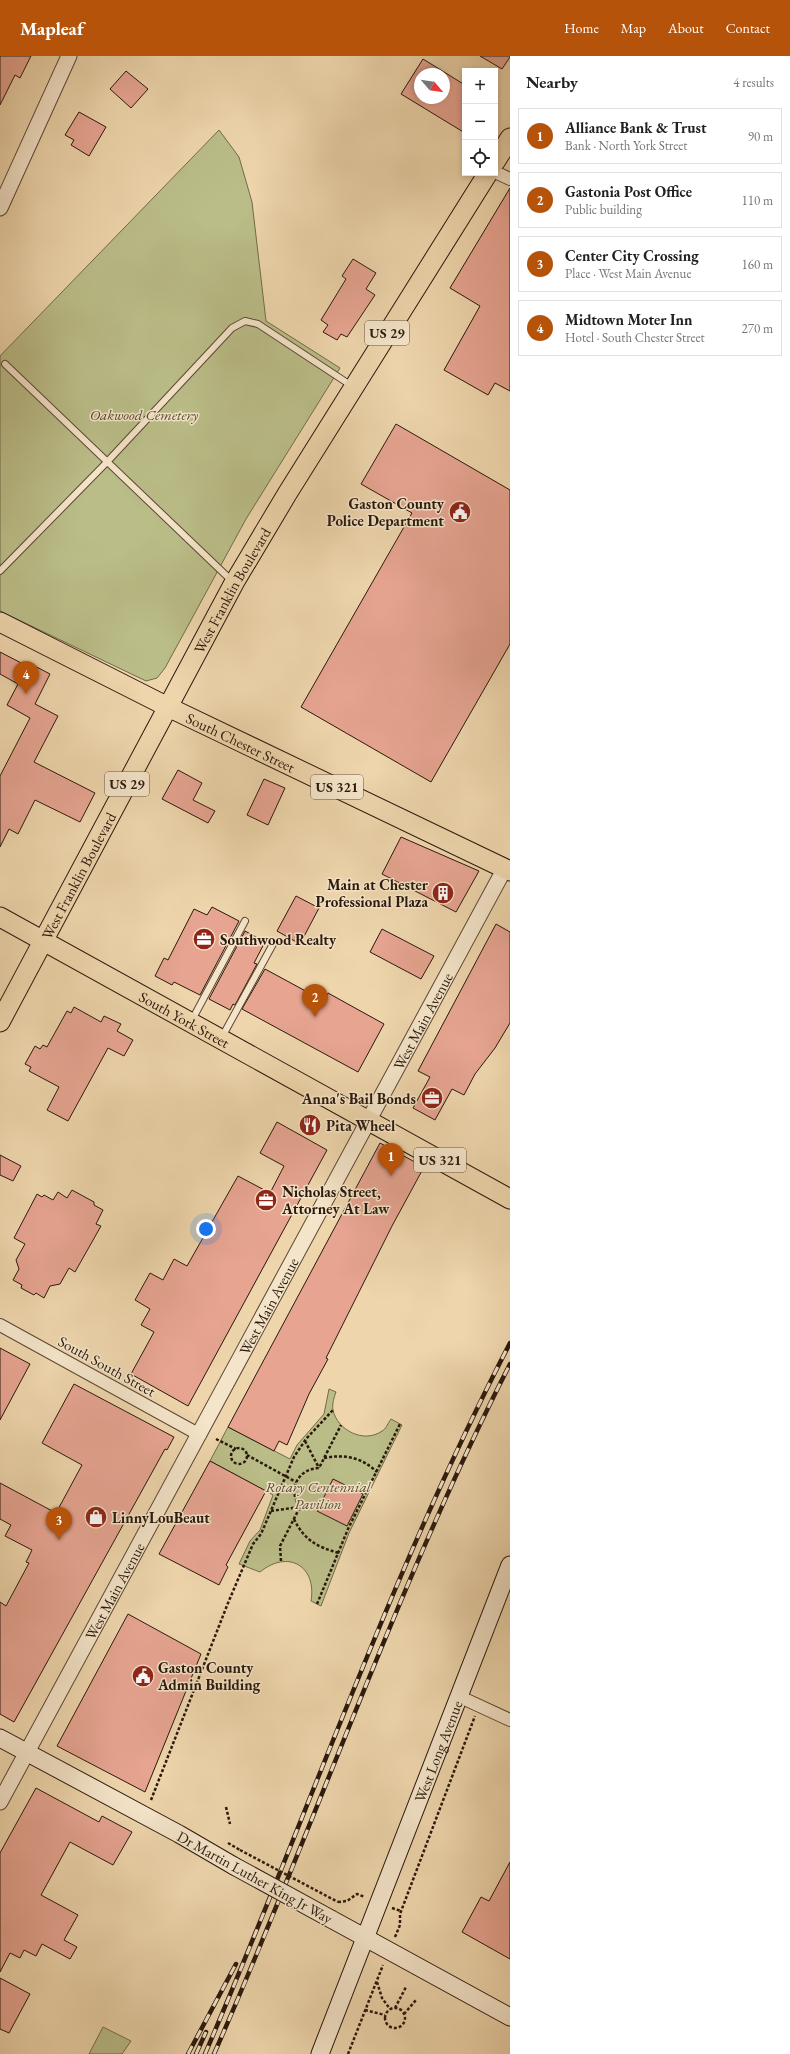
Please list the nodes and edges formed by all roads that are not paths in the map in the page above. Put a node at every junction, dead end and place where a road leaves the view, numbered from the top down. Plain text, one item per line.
1 (69, 56) edge
2 (510, 138) edge
3 (498, 157) edge
4 (498, 173) edge
5 (486, 176) edge
6 (510, 179) edge
7 (0, 208) edge
8 (5, 364) dead end
9 (354, 388) junction
10 (108, 462) junction
11 (0, 571) edge
12 (234, 583) junction
13 (0, 622) edge
14 (168, 707) junction
15 (508, 866) edge
16 (0, 917) edge
17 (245, 921) dead end
18 (43, 941) junction
19 (273, 944) dead end
20 (0, 1022) edge
21 (191, 1022) junction
22 (221, 1039) junction
23 (369, 1121) junction
24 (510, 1199) edge
25 (0, 1325) edge
26 (200, 1435) junction
27 (510, 1564) edge
28 (458, 1696) junction
29 (510, 1720) edge
30 (0, 1738) edge
31 (27, 1753) junction
32 (0, 1802) edge
33 (366, 1938) junction
34 (510, 2017) edge
35 (320, 2054) edge

1 - 7 street
2 - 3 main road
4 - 6 street
5 - 9 main road, West Franklin Boulevard / US 29
8 - 10 lane
9 - 10 lane
9 - 12 main road, West Franklin Boulevard / US 29
10 - 11 lane
10 - 12 lane
12 - 14 main road, West Franklin Boulevard / US 29
13 - 14 main road, South Chester Street / US 321
14 - 15 main road, South Chester Street / US 321
14 - 18 main road, West Franklin Boulevard / US 29
15 - 23 street, West Main Avenue
16 - 18 main road, South York Street / US 321
17 - 21 lane
18 - 20 main road, West Franklin Boulevard / US 29
18 - 21 main road, South York Street / US 321
19 - 22 lane
21 - 22 main road, South York Street / US 321
22 - 23 main road, South York Street / US 321
23 - 24 main road, US 321
23 - 26 street, West Main Avenue
25 - 26 street, South South Street
26 - 31 street, West Main Avenue
27 - 28 main road, West Long Avenue
28 - 29 street
28 - 33 main road, West Long Avenue
30 - 31 main road, Dr Martin Luther King Jr Way
31 - 32 street, West Main Avenue
31 - 33 main road, Dr Martin Luther King Jr Way, bridge
33 - 34 main road, Dr Martin Luther King Jr Way
33 - 35 main road, West Long Avenue

